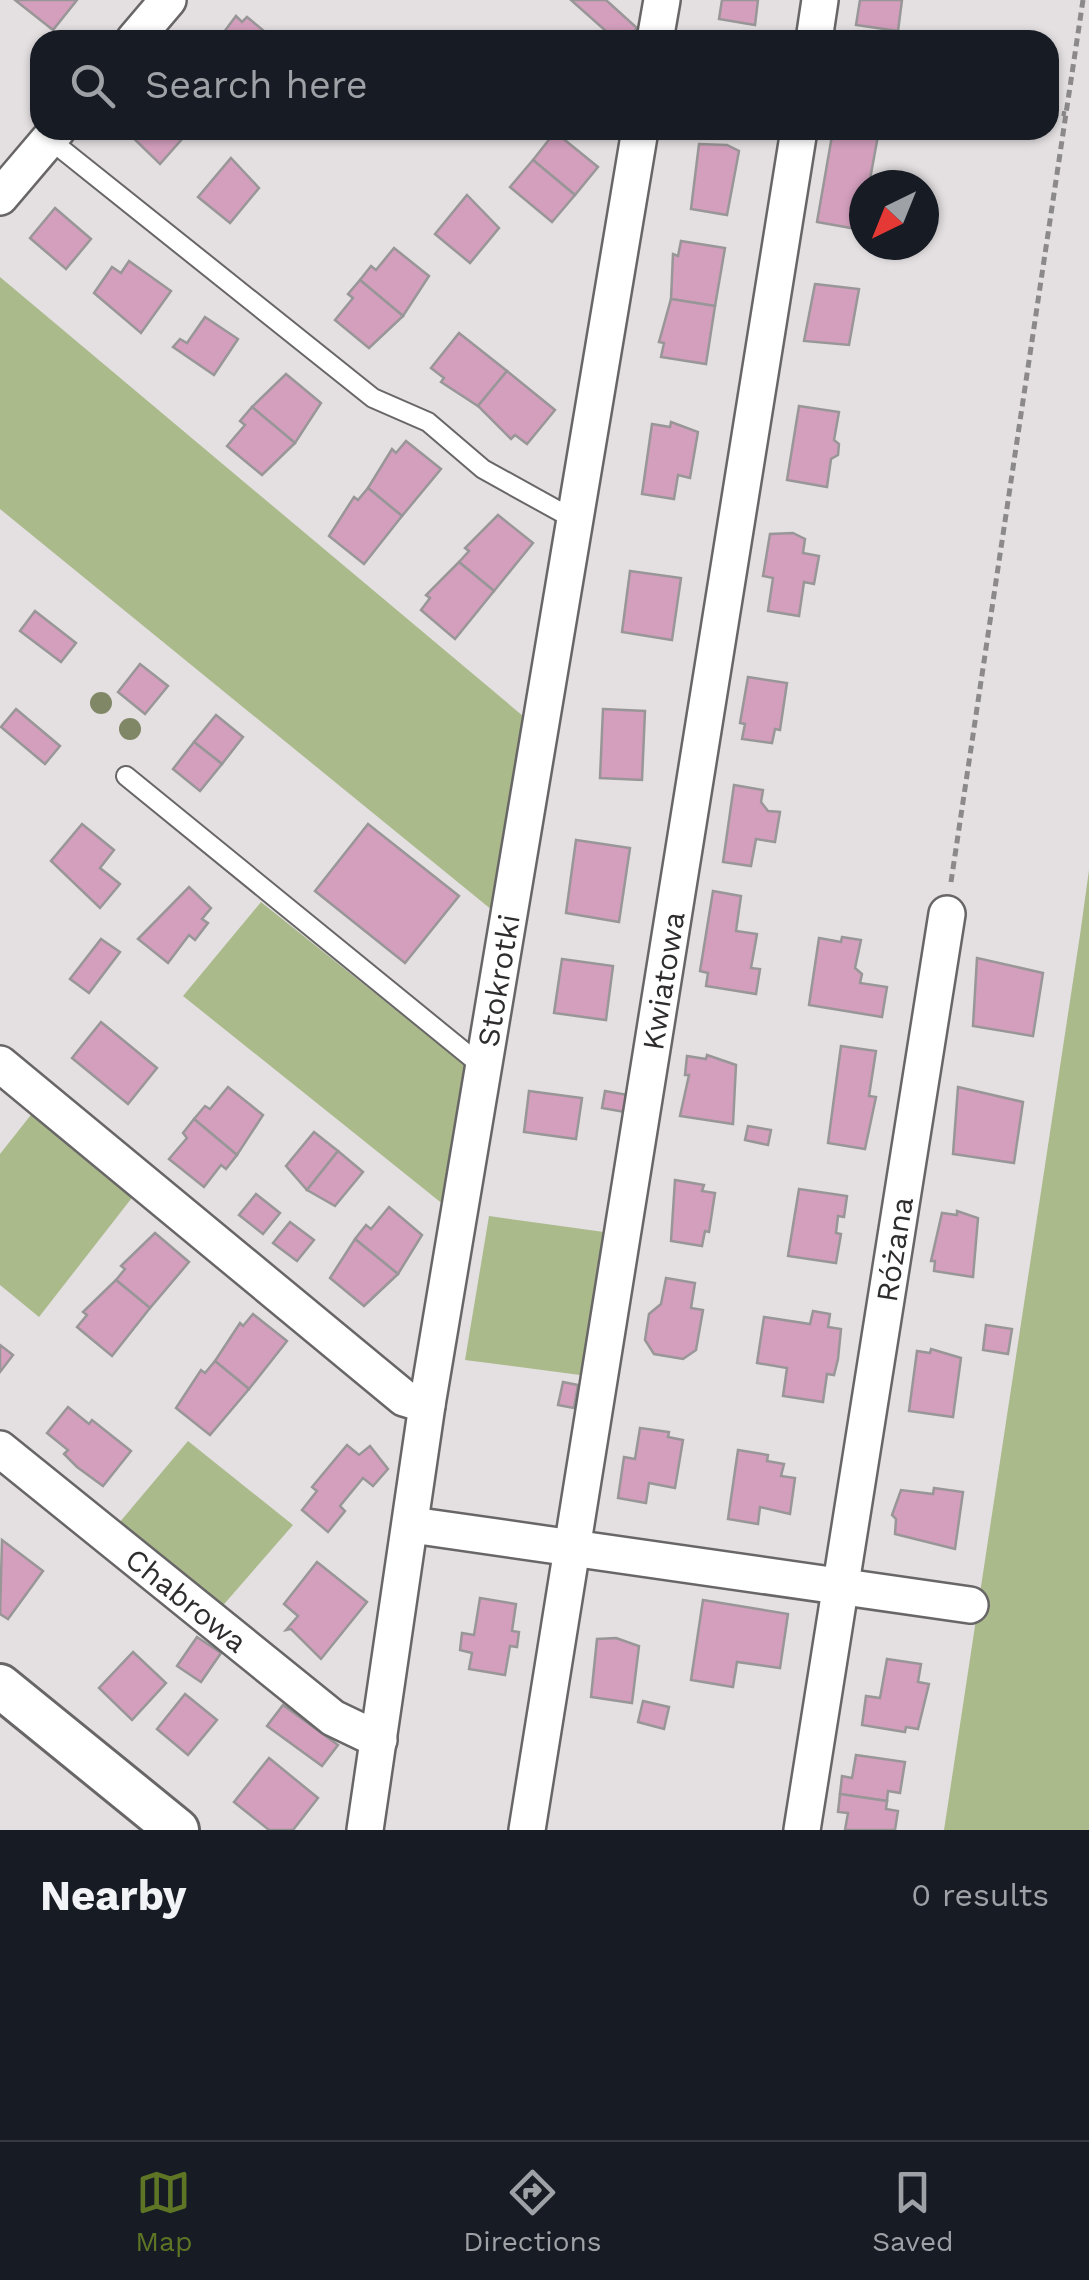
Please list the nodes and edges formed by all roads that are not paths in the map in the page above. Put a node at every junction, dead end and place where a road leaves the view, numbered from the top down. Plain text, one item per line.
1 (168, 0) edge
2 (662, 0) edge
3 (820, 0) edge
4 (142, 30) edge
5 (657, 30) edge
6 (816, 30) edge
7 (48, 140) edge
8 (60, 140) edge
9 (638, 140) edge
10 (797, 140) edge
11 (0, 196) edge
12 (575, 520) junction
13 (126, 776) dead end
14 (947, 914) road end
15 (0, 1064) edge
16 (484, 1067) junction
17 (427, 1405) junction
18 (0, 1449) edge
19 (412, 1525) junction
20 (571, 1547) junction
21 (840, 1586) junction
22 (970, 1604) dead end
23 (0, 1686) edge
24 (379, 1740) junction
25 (178, 1830) edge
26 (365, 1830) edge
27 (527, 1830) edge
28 (802, 1830) edge

1 - 4 street
2 - 5 street
3 - 6 street
7 - 11 street
8 - 12 lane
9 - 12 street, Stokrotki
10 - 20 street, Kwiatowa
12 - 16 street, Stokrotki
13 - 16 lane
14 - 21 street, Różana
15 - 17 street
16 - 17 street, Stokrotki
17 - 19 street, Stokrotki
18 - 24 street, Chabrowa
19 - 20 street
19 - 24 street, Stokrotki
20 - 21 street
20 - 27 street, Kwiatowa
21 - 22 street
21 - 28 street, Różana
23 - 25 street
24 - 26 street, Stokrotki

